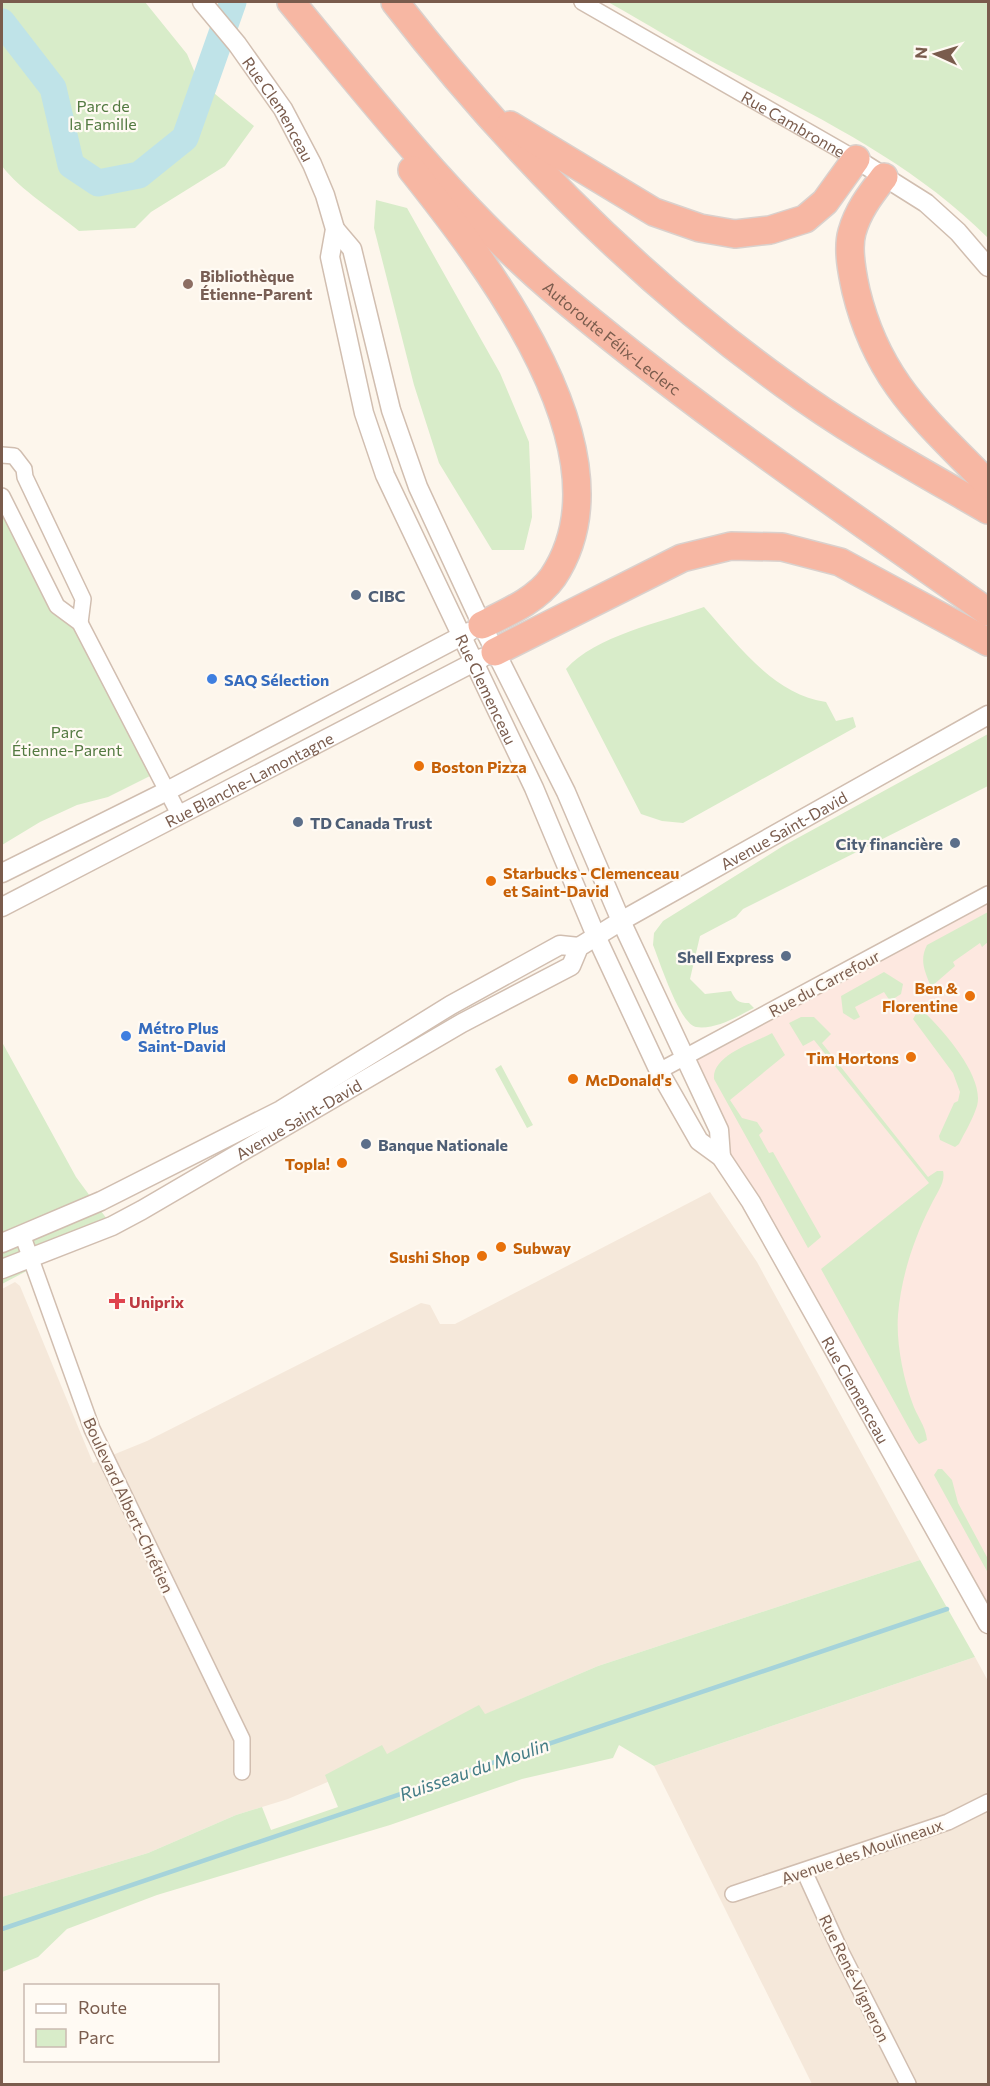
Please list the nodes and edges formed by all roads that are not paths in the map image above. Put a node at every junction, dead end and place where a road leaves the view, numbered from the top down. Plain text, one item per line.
1 (291, 2) edge
2 (395, 2) edge
3 (582, 2) edge
4 (205, 5) edge
5 (358, 86) junction
6 (481, 108) junction
7 (856, 159) junction
8 (884, 177) junction
9 (335, 229) junction
10 (988, 267) edge
11 (2, 455) edge
12 (988, 484) edge
13 (2, 496) edge
14 (988, 510) edge
15 (988, 612) edge
16 (80, 623) junction
17 (471, 631) junction
18 (988, 642) edge
19 (484, 657) junction
20 (988, 715) edge
21 (167, 791) junction
22 (179, 814) junction
23 (2, 873) edge
24 (988, 894) edge
25 (2, 907) edge
26 (621, 921) junction
27 (596, 936) junction
28 (579, 948) junction
29 (685, 1057) junction
30 (659, 1071) junction
31 (722, 1157) junction
32 (22, 1234) junction
33 (2, 1244) edge
34 (32, 1260) junction
35 (2, 1269) edge
36 (988, 1624) edge
37 (242, 1772) dead end
38 (988, 1802) edge
39 (804, 1871) junction
40 (733, 1894) dead end
41 (908, 2085) edge

1 - 5 highway, Autoroute Félix-Leclerc
2 - 6 highway
3 - 7 street, Rue Cambronne
4 - 9 street, Rue Clemenceau
5 - 15 highway, Autoroute Félix-Leclerc
5 - 17 highway
6 - 7 highway
6 - 14 highway
7 - 8 street, Rue Cambronne
8 - 10 street, Rue Cambronne
8 - 12 highway
9 - 17 street, Rue Clemenceau
9 - 17 street, Rue Clemenceau
11 - 16 street
13 - 16 street
16 - 21 street
17 - 19 street, Rue Clemenceau
17 - 19 street, Rue Clemenceau
17 - 21 street, Rue Blanche-Lamontagne
18 - 19 highway
19 - 22 street, Rue Blanche-Lamontagne
19 - 26 street, Rue Clemenceau
19 - 27 street, Rue Clemenceau
20 - 26 street, Avenue Saint-David
21 - 22 street
21 - 23 street, Rue Blanche-Lamontagne
22 - 25 street, Rue Blanche-Lamontagne
24 - 29 street, Rue du Carrefour
26 - 27 street, Avenue Saint-David
26 - 29 street, Rue Clemenceau
27 - 28 street, Avenue Saint-David
27 - 30 street, Rue Clemenceau
28 - 32 street, Avenue Saint-David
28 - 34 street, Avenue Saint-David
29 - 30 street, Rue du Carrefour
29 - 31 street, Rue Clemenceau
30 - 31 street, Rue Clemenceau
31 - 36 street, Rue Clemenceau
32 - 33 street, Avenue Saint-David
32 - 34 street, Boulevard Albert-Chrétien
34 - 35 street, Avenue Saint-David
34 - 37 street, Boulevard Albert-Chrétien
38 - 39 street, Avenue des Moulineaux
39 - 40 street, Avenue des Moulineaux
39 - 41 street, Rue René-Vigneron

